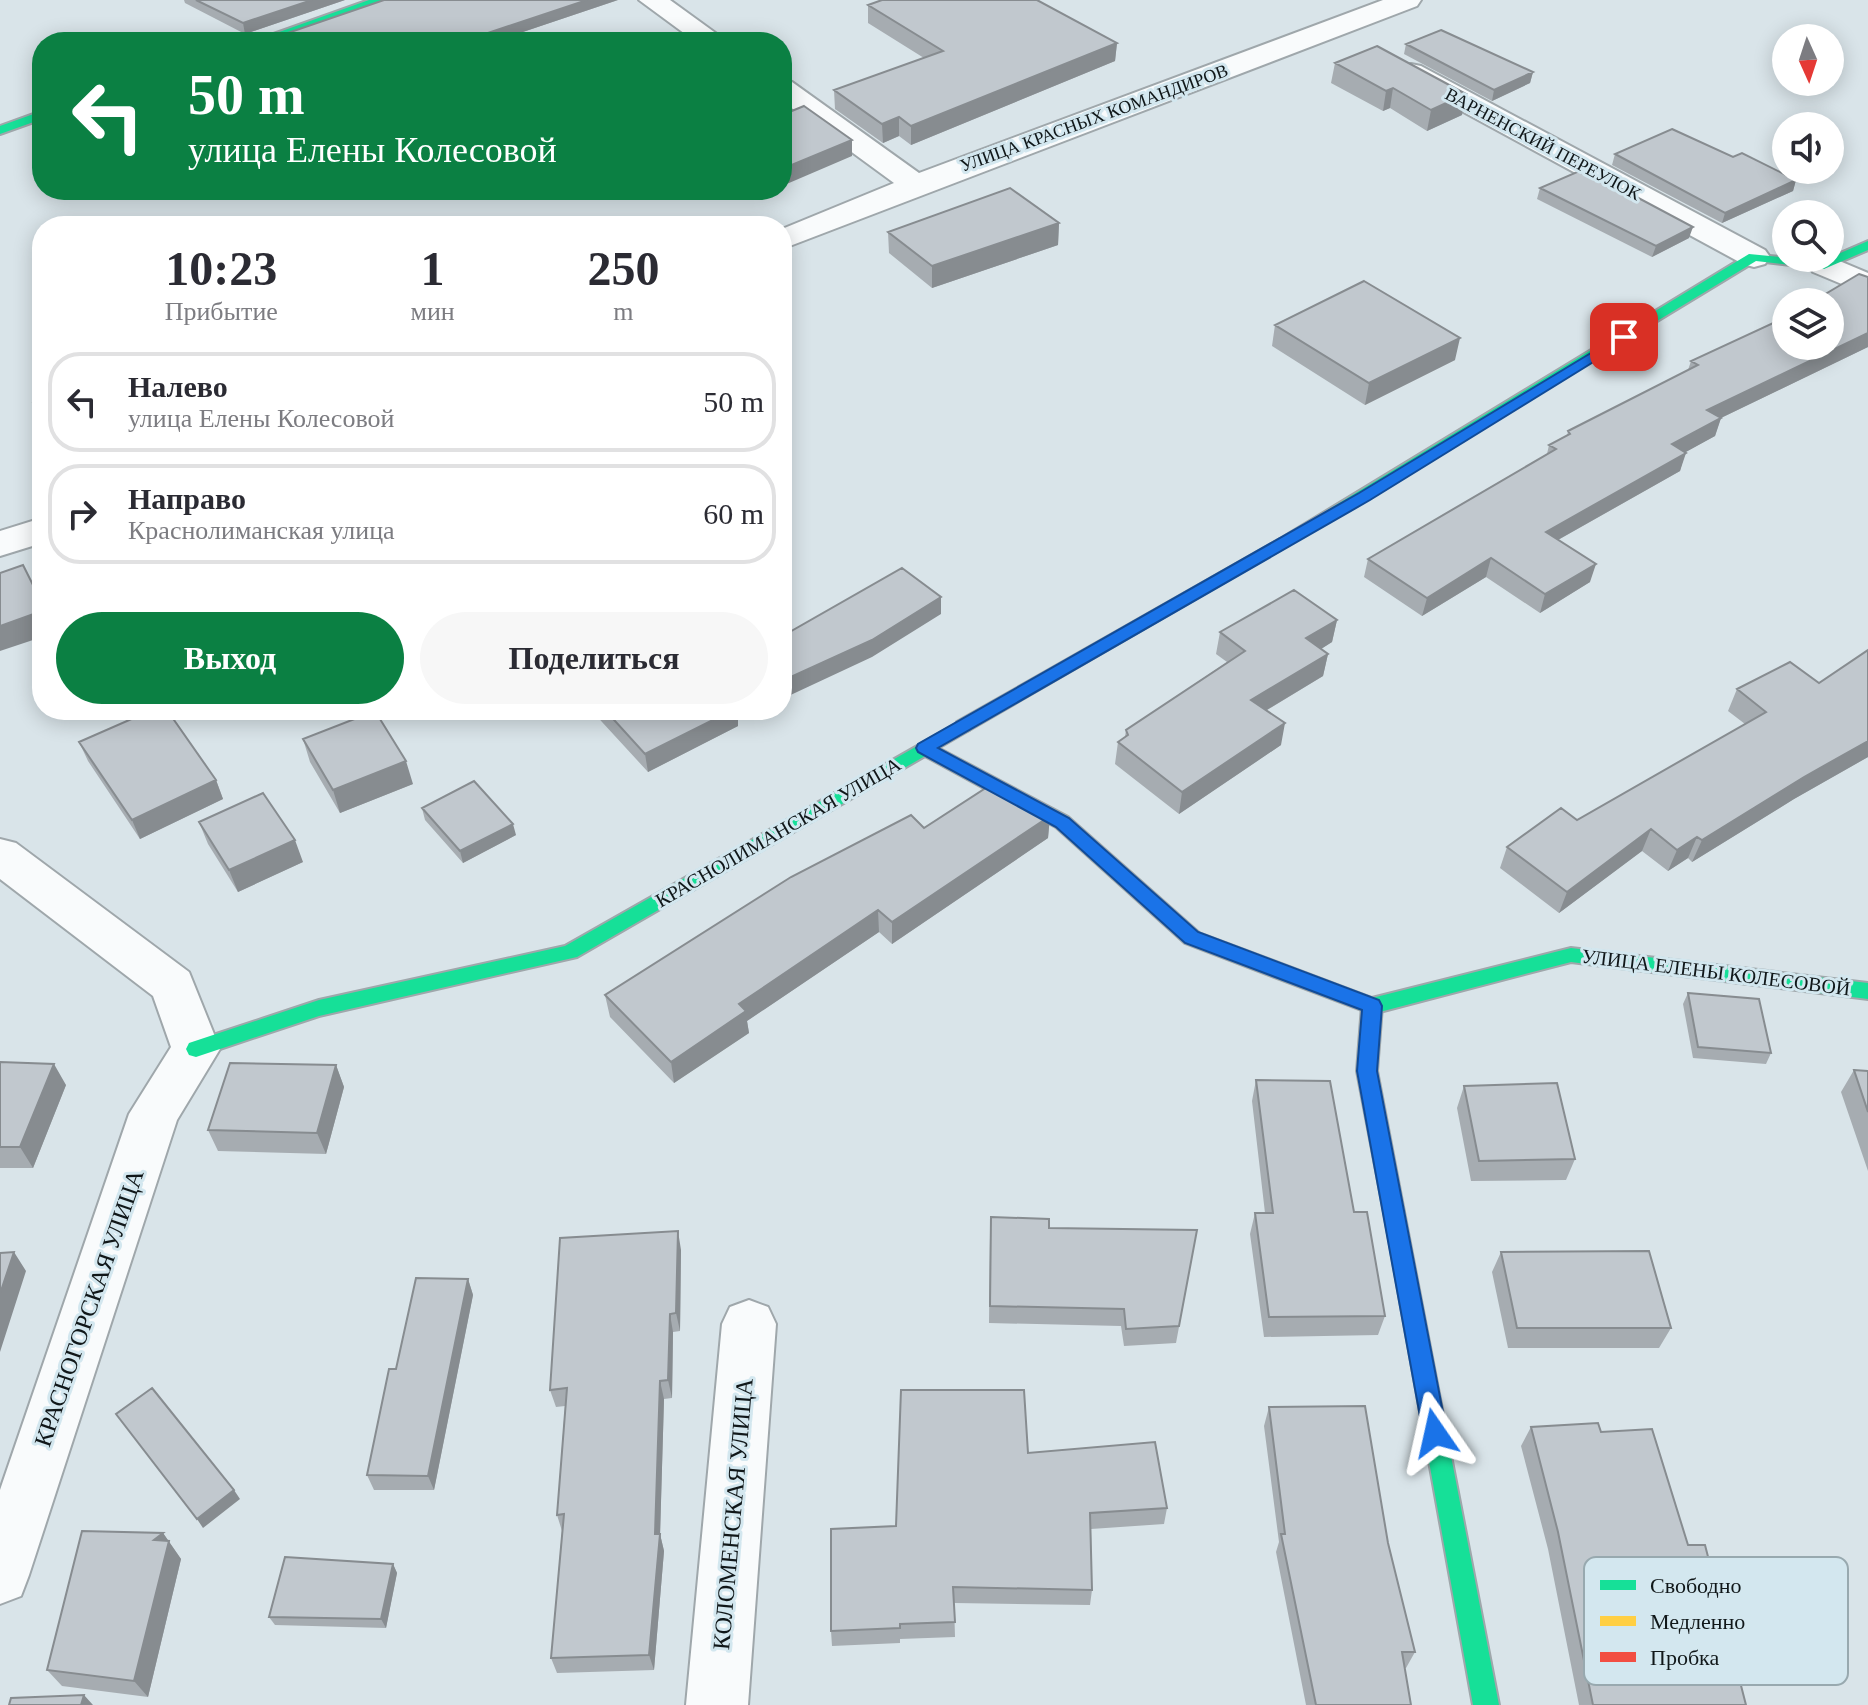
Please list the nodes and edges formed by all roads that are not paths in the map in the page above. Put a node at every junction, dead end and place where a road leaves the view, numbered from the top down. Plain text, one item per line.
1 (380, 0) edge
2 (652, 0) edge
3 (1408, 0) edge
4 (286, 32) edge
5 (699, 32) edge
6 (1389, 60) edge
7 (792, 95) edge
8 (32, 119) edge
9 (0, 130) edge
10 (916, 185) junction
11 (792, 236) edge
12 (1868, 245) edge
13 (1844, 256) edge
14 (1754, 257) junction
15 (1772, 259) edge
16 (1839, 272) edge
17 (1868, 285) edge
18 (32, 533) edge
19 (0, 544) edge
20 (924, 748) junction
21 (0, 855) edge
22 (1868, 991) edge
23 (1372, 1006) junction
24 (196, 1049) junction
25 (749, 1324) dead end
26 (0, 1575) edge
27 (717, 1705) edge
28 (1486, 1705) edge

1 - 4 street
2 - 5 street
3 - 10 street, УЛИЦА КРАСНЫХ КОМАНДИРОВ
6 - 14 street, ВАРНЕНСКИЙ ПЕРЕУЛОК
7 - 10 street
8 - 9 street
10 - 11 street, УЛИЦА КРАСНЫХ КОМАНДИРОВ
12 - 13 street
14 - 15 street
14 - 20 street, КРАСНОЛИМАНСКАЯ УЛИЦА
16 - 17 street
18 - 19 street
20 - 23 street
20 - 24 street, КРАСНОЛИМАНСКАЯ УЛИЦА
21 - 24 street
22 - 23 street, УЛИЦА ЕЛЕНЫ КОЛЕСОВОЙ
23 - 28 street
24 - 26 street, КРАСНОГОРСКАЯ УЛИЦА
25 - 27 street, КОЛОМЕНСКАЯ УЛИЦА

